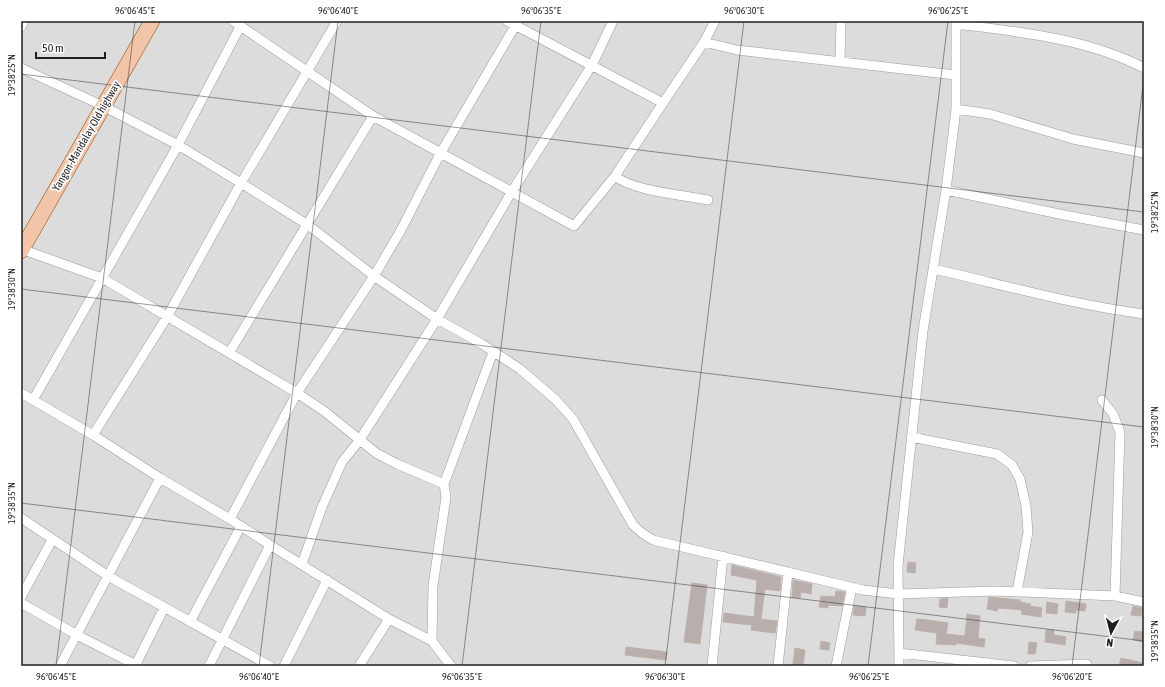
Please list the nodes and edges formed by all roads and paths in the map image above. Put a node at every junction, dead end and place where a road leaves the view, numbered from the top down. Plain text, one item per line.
1 (24, 21) edge
2 (152, 21) edge
3 (337, 21) edge
4 (613, 21) edge
5 (715, 21) edge
6 (841, 21) edge
7 (956, 22) edge
8 (237, 23) edge
9 (514, 23) edge
10 (21, 27) edge
11 (704, 42) junction
12 (840, 61) junction
13 (592, 66) junction
14 (21, 68) edge
15 (1144, 68) edge
16 (306, 72) junction
17 (955, 75) junction
18 (663, 103) junction
19 (103, 106) junction
20 (956, 109) junction
21 (373, 116) junction
22 (178, 145) junction
23 (1144, 153) edge
24 (440, 154) junction
25 (615, 176) junction
26 (241, 183) junction
27 (946, 190) junction
28 (511, 193) junction
29 (708, 200) dead end
30 (308, 224) junction
31 (1144, 230) edge
32 (21, 249) edge
33 (934, 269) junction
34 (374, 276) junction
35 (102, 278) junction
36 (1144, 314) edge
37 (167, 317) junction
38 (437, 319) junction
39 (494, 352) junction
40 (229, 354) junction
41 (21, 393) edge
42 (297, 393) junction
43 (33, 400) junction
44 (1102, 400) dead end
45 (93, 435) junction
46 (911, 437) junction
47 (359, 441) junction
48 (160, 478) junction
49 (444, 484) junction
50 (230, 519) junction
51 (22, 520) edge
52 (241, 526) junction
53 (52, 540) junction
54 (270, 545) junction
55 (723, 556) junction
56 (302, 564) junction
57 (788, 572) junction
58 (108, 576) junction
59 (327, 580) junction
60 (852, 588) junction
61 (1017, 592) junction
62 (898, 594) junction
63 (1115, 596) junction
64 (21, 597) edge
65 (1144, 602) edge
66 (21, 603) edge
67 (164, 608) junction
68 (389, 619) junction
69 (190, 622) junction
70 (77, 635) junction
71 (223, 639) junction
72 (432, 641) junction
73 (899, 653) junction
74 (1087, 664) dead end
75 (60, 666) edge
76 (136, 666) edge
77 (209, 666) edge
78 (270, 666) edge
79 (284, 666) edge
80 (358, 666) edge
81 (451, 666) edge
82 (712, 666) edge
83 (778, 666) edge
84 (836, 666) edge
85 (899, 666) edge
86 (1014, 666) edge
87 (1030, 666) edge

1 - 10 street
2 - 19 main road, Yangon-Mandalay Old highway
3 - 16 street
4 - 13 street
5 - 11 street
6 - 12 street
7 - 15 street
7 - 17 street
8 - 16 street
8 - 22 street
9 - 13 street
9 - 24 street
11 - 12 street
11 - 18 street
12 - 17 street
13 - 18 street
13 - 28 street
14 - 19 street
16 - 21 street
16 - 26 street
17 - 20 street
18 - 25 street
19 - 22 street
19 - 32 main road, Yangon-Mandalay Old highway
20 - 23 street
20 - 27 street
21 - 24 street
21 - 30 street
22 - 26 street
22 - 35 street
24 - 28 street
24 - 34 street
25 - 28 street
25 - 29 street
26 - 30 street
26 - 37 street
27 - 31 street
27 - 33 street
28 - 38 street
30 - 34 street
30 - 40 street
32 - 35 street
33 - 36 street
33 - 46 street
34 - 38 street
34 - 42 street
35 - 37 street
35 - 43 street
37 - 40 street
37 - 45 street
38 - 39 street
38 - 47 street
39 - 49 street
39 - 55 street
40 - 42 street
41 - 43 street
42 - 47 street
42 - 50 street
43 - 45 street
44 - 63 street
45 - 48 street
46 - 61 street
46 - 62 street
47 - 49 street
47 - 56 street
48 - 50 street
48 - 58 street
49 - 72 street
50 - 52 street
51 - 53 street
52 - 54 street
52 - 69 street
53 - 58 street
53 - 64 street
54 - 56 street
54 - 71 street
55 - 57 street
55 - 82 street
56 - 59 street
57 - 60 street
57 - 83 street
58 - 67 street
58 - 70 street
59 - 68 street
59 - 79 street
60 - 62 street
60 - 84 street
61 - 62 street
61 - 63 street
62 - 73 street
63 - 65 street
66 - 70 street
67 - 69 street
67 - 76 street
68 - 72 street
68 - 80 street
69 - 71 street
70 - 75 street
70 - 76 street
71 - 77 street
71 - 78 street
72 - 81 street
73 - 85 street
73 - 86 street
74 - 87 street

